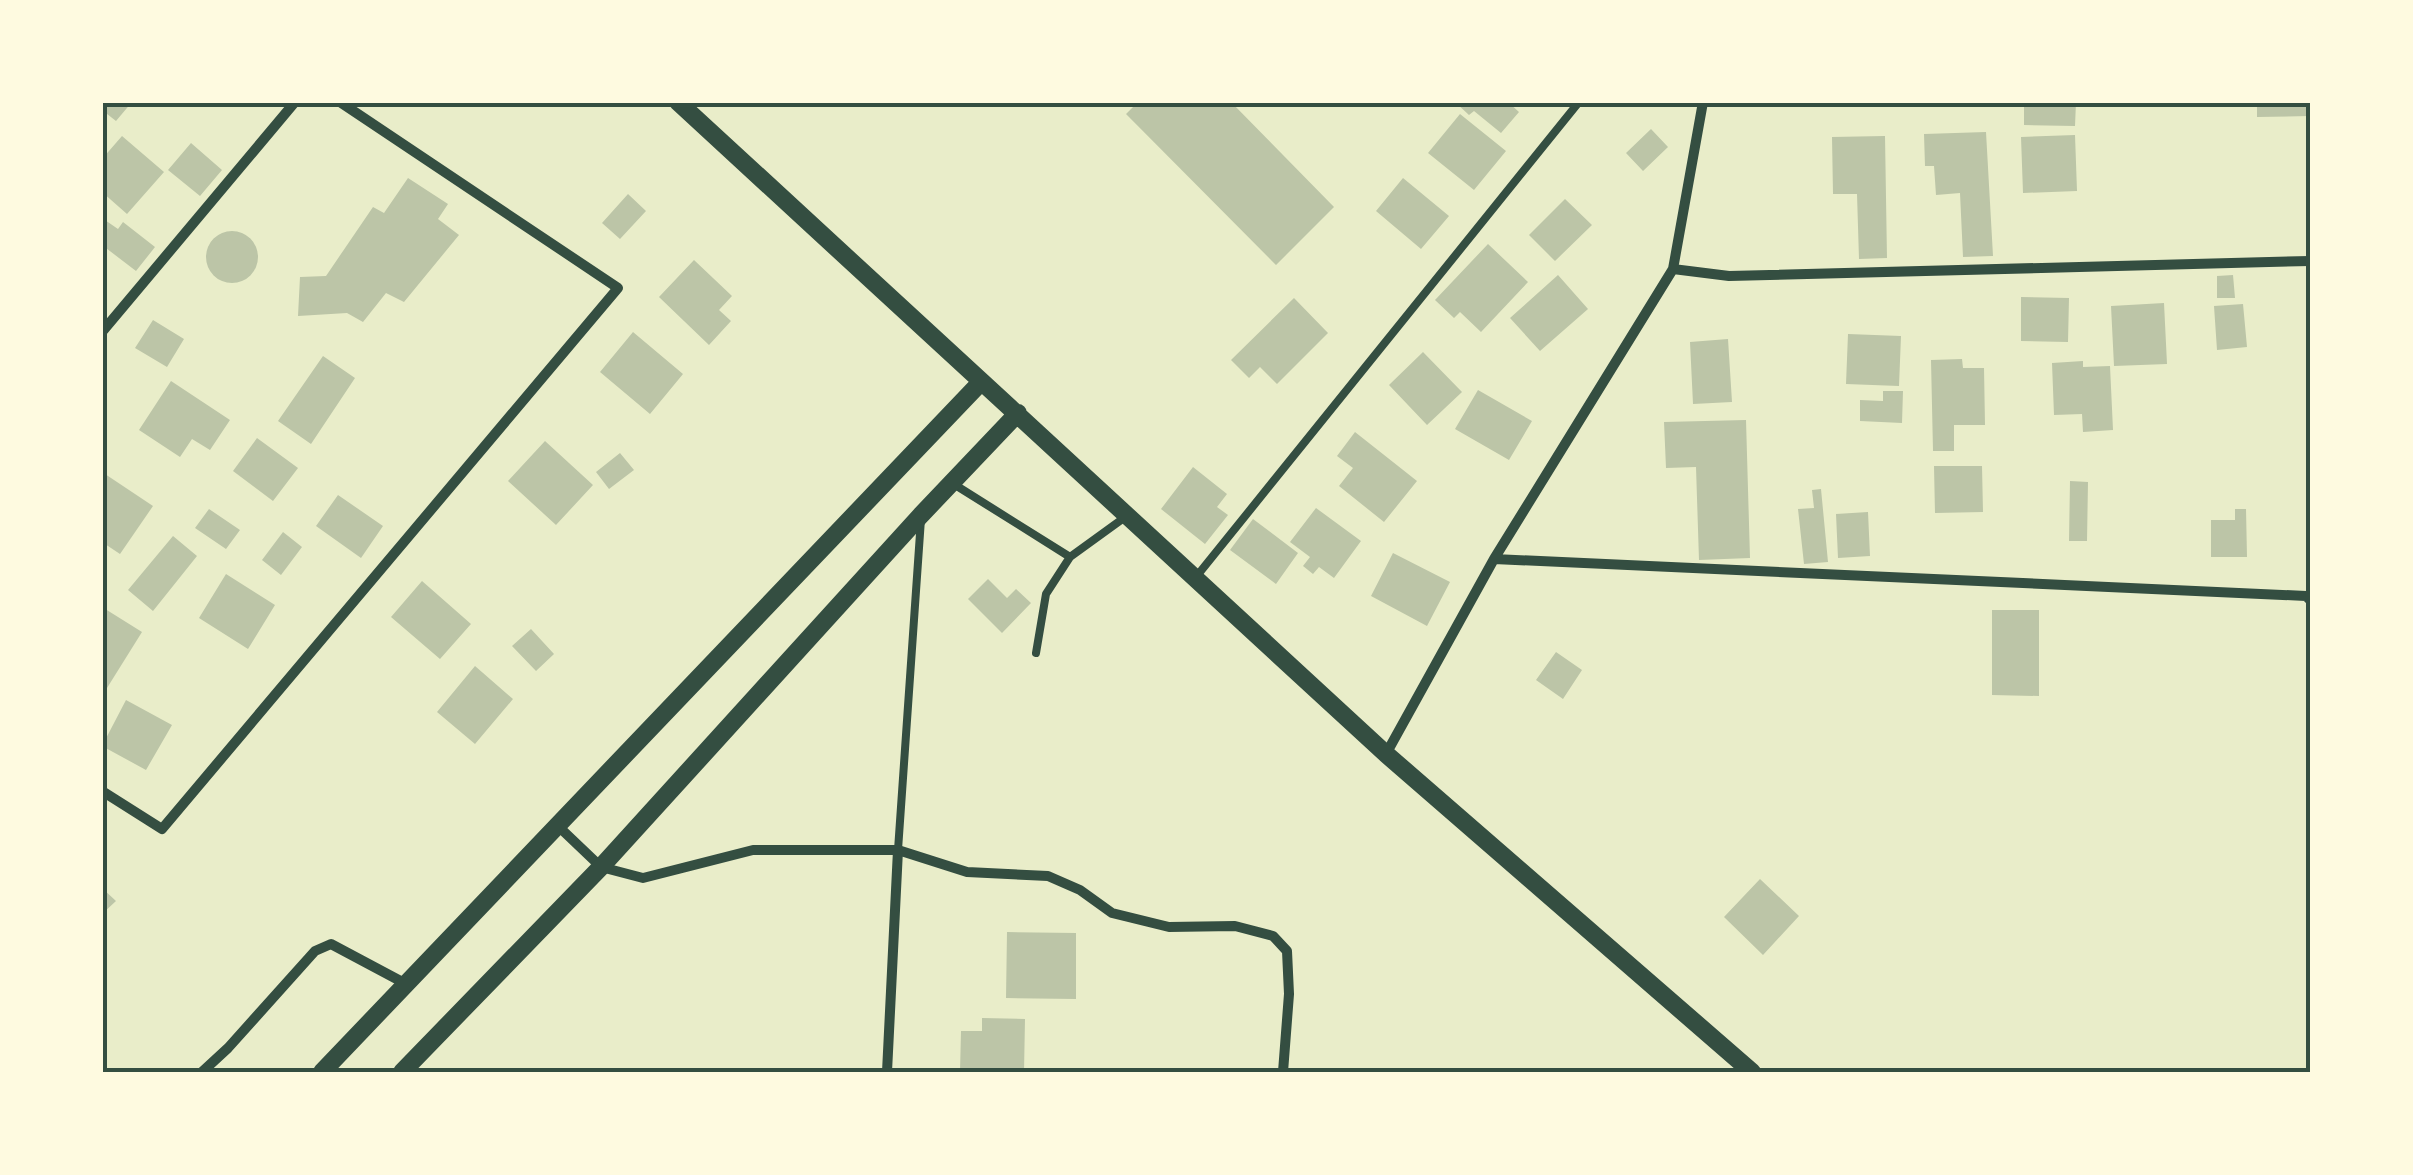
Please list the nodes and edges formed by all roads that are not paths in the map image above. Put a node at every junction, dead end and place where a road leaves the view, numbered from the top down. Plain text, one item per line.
1 (295, 102) edge
2 (340, 102) edge
3 (678, 102) edge
4 (1579, 102) edge
5 (1703, 102) edge
6 (2310, 261) edge
7 (1672, 269) junction
8 (102, 332) edge
9 (981, 382) junction
10 (1018, 413) junction
11 (951, 483) junction
12 (921, 514) junction
13 (1128, 514) junction
14 (1070, 556) junction
15 (1494, 559) junction
16 (1196, 577) junction
17 (2310, 600) edge
18 (1036, 653) dead end
19 (1386, 754) junction
20 (102, 791) edge
21 (558, 826) junction
22 (898, 850) junction
23 (601, 867) junction
24 (408, 985) junction
25 (202, 1072) edge
26 (322, 1072) edge
27 (402, 1072) edge
28 (887, 1072) edge
29 (1283, 1072) edge
30 (1752, 1072) edge

1 - 8 street
2 - 20 street
3 - 9 street
4 - 16 lane
5 - 7 street
6 - 7 street
7 - 15 street
9 - 10 street
9 - 21 street
10 - 11 street
10 - 13 street
11 - 12 street
11 - 14 lane
12 - 22 lane
12 - 23 street
13 - 14 lane
13 - 16 street
14 - 18 lane
15 - 17 street
15 - 19 street
16 - 19 street
19 - 30 street
21 - 23 street
21 - 24 street
22 - 23 street
22 - 28 street
22 - 29 street
23 - 27 street
24 - 25 street
24 - 26 street

